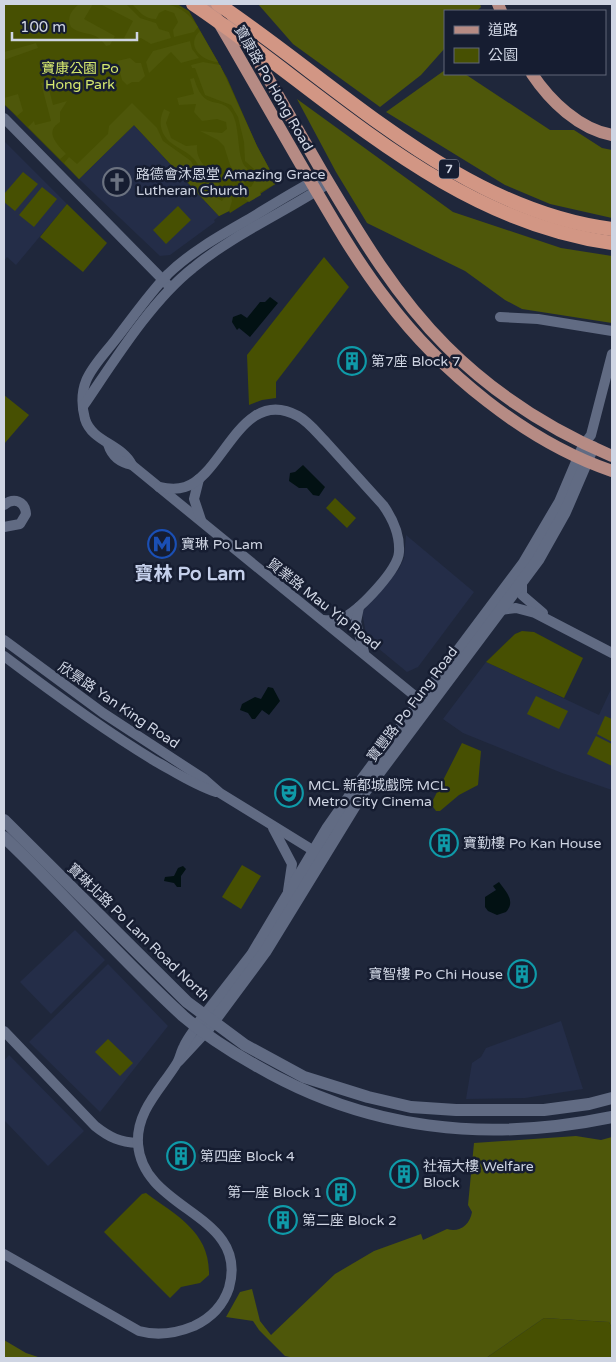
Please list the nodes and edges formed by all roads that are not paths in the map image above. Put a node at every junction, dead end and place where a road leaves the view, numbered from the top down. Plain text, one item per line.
1 (193, 4) edge
2 (208, 4) edge
3 (218, 4) edge
4 (225, 4) edge
5 (533, 75) edge
6 (4, 118) edge
7 (612, 135) edge
8 (327, 179) junction
9 (314, 187) junction
10 (612, 229) edge
11 (612, 243) edge
12 (163, 280) junction
13 (171, 288) junction
14 (500, 317) dead end
15 (612, 331) edge
16 (612, 354) edge
17 (84, 405) junction
18 (590, 442) junction
19 (612, 456) edge
20 (584, 460) junction
21 (612, 471) edge
22 (200, 477) junction
23 (158, 486) junction
24 (4, 505) edge
25 (202, 523) junction
26 (4, 527) edge
27 (522, 582) junction
28 (359, 607) junction
29 (501, 610) junction
30 (323, 620) junction
31 (557, 624) junction
32 (4, 640) edge
33 (364, 652) junction
34 (612, 653) edge
35 (4, 656) edge
36 (425, 704) junction
37 (220, 793) junction
38 (4, 820) edge
39 (272, 827) junction
40 (4, 837) edge
41 (318, 854) junction
42 (288, 893) junction
43 (209, 1019) junction
44 (201, 1030) junction
45 (4, 1031) edge
46 (612, 1098) edge
47 (612, 1117) edge
48 (138, 1143) junction
49 (4, 1254) edge

1 - 11 highway, 7
2 - 9 main road, 寶康路 Po Hong Road
3 - 10 highway, 7
4 - 8 main road, 寶康路 Po Hong Road
5 - 7 main road
6 - 12 street
8 - 9 street
8 - 18 main road, 寶康路 Po Hong Road
9 - 12 street, 貿業路 Mau Yip Road
9 - 13 street
9 - 20 main road, 寶康路 Po Hong Road
12 - 13 street
12 - 17 street, 貿業路 Mau Yip Road
13 - 17 street
14 - 15 street
16 - 18 street, 寶豐路 Po Fung Road
17 - 23 street, 貿業路 Mau Yip Road
18 - 19 main road, 寶康路 Po Hong Road
18 - 20 main road, 寶豐路 Po Fung Road
20 - 21 main road, 寶康路 Po Hong Road
20 - 27 main road, 寶豐路 Po Fung Road
20 - 36 main road, 寶豐路 Po Fung Road
22 - 23 street
22 - 25 street
22 - 28 street
23 - 25 street, 貿業路 Mau Yip Road
24 - 26 street
25 - 30 street, 貿業路 Mau Yip Road
27 - 29 main road, 寶豐路 Po Fung Road
27 - 31 street
28 - 30 street
28 - 33 street
29 - 31 street
29 - 36 main road, 寶豐路 Po Fung Road
30 - 33 street, 貿業路 Mau Yip Road
31 - 34 street
32 - 37 street, 欣景路 Yan King Road
33 - 36 street, 貿業路 Mau Yip Road
35 - 37 street, 欣景路 Yan King Road
36 - 41 main road, 寶豐路 Po Fung Road
37 - 39 street, 欣景路 Yan King Road
38 - 43 main road, 寶琳北路 Po Lam Road North
39 - 41 street, 欣景路 Yan King Road
39 - 42 street, 欣景路 Yan King Road
40 - 44 main road, 寶琳北路 Po Lam Road North
41 - 42 main road, 寶豐路 Po Fung Road
41 - 43 main road, 寶豐路 Po Fung Road
42 - 43 main road, 寶豐路 Po Fung Road
43 - 44 main road, 寶豐路 Po Fung Road
43 - 46 main road, 寶琳北路 Po Lam Road North
44 - 47 main road, 寶琳北路 Po Lam Road North
44 - 48 street
45 - 48 street
48 - 49 street

